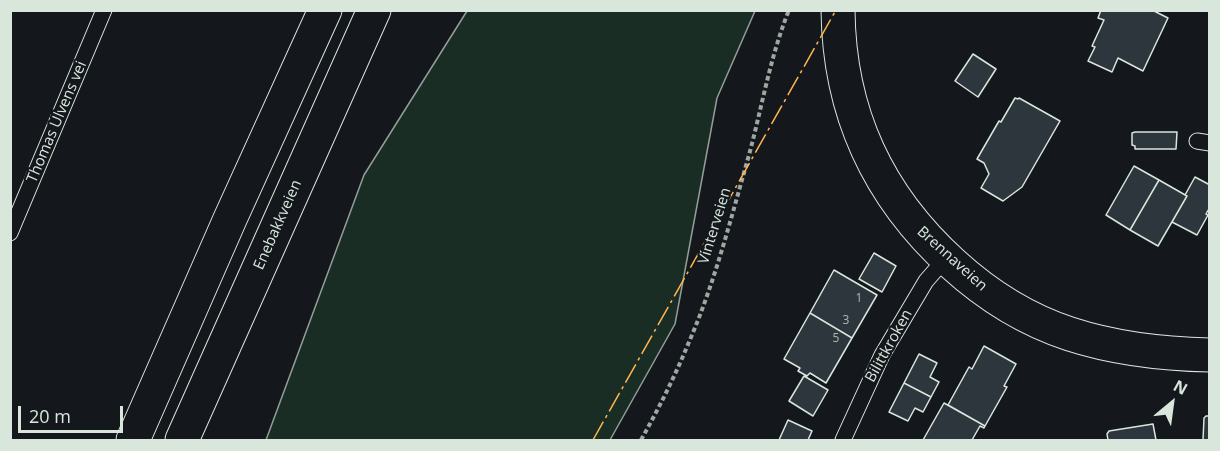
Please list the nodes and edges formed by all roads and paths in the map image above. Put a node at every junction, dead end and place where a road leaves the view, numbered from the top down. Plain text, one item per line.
1 (104, 10) edge
2 (325, 10) edge
3 (374, 10) edge
4 (789, 10) edge
5 (838, 10) edge
6 (10, 233) edge
7 (946, 258) junction
8 (1209, 355) edge
9 (133, 441) edge
10 (182, 441) edge
11 (641, 441) edge
12 (843, 441) edge

1 - 6 lane, Thomas Ulvens vei
2 - 9 main road
3 - 10 main road, Enebakkveien
4 - 11 path, Vinterveien
5 - 7 main road, Brennaveien
7 - 8 main road, Brennaveien
7 - 12 lane, Bilittkroken

